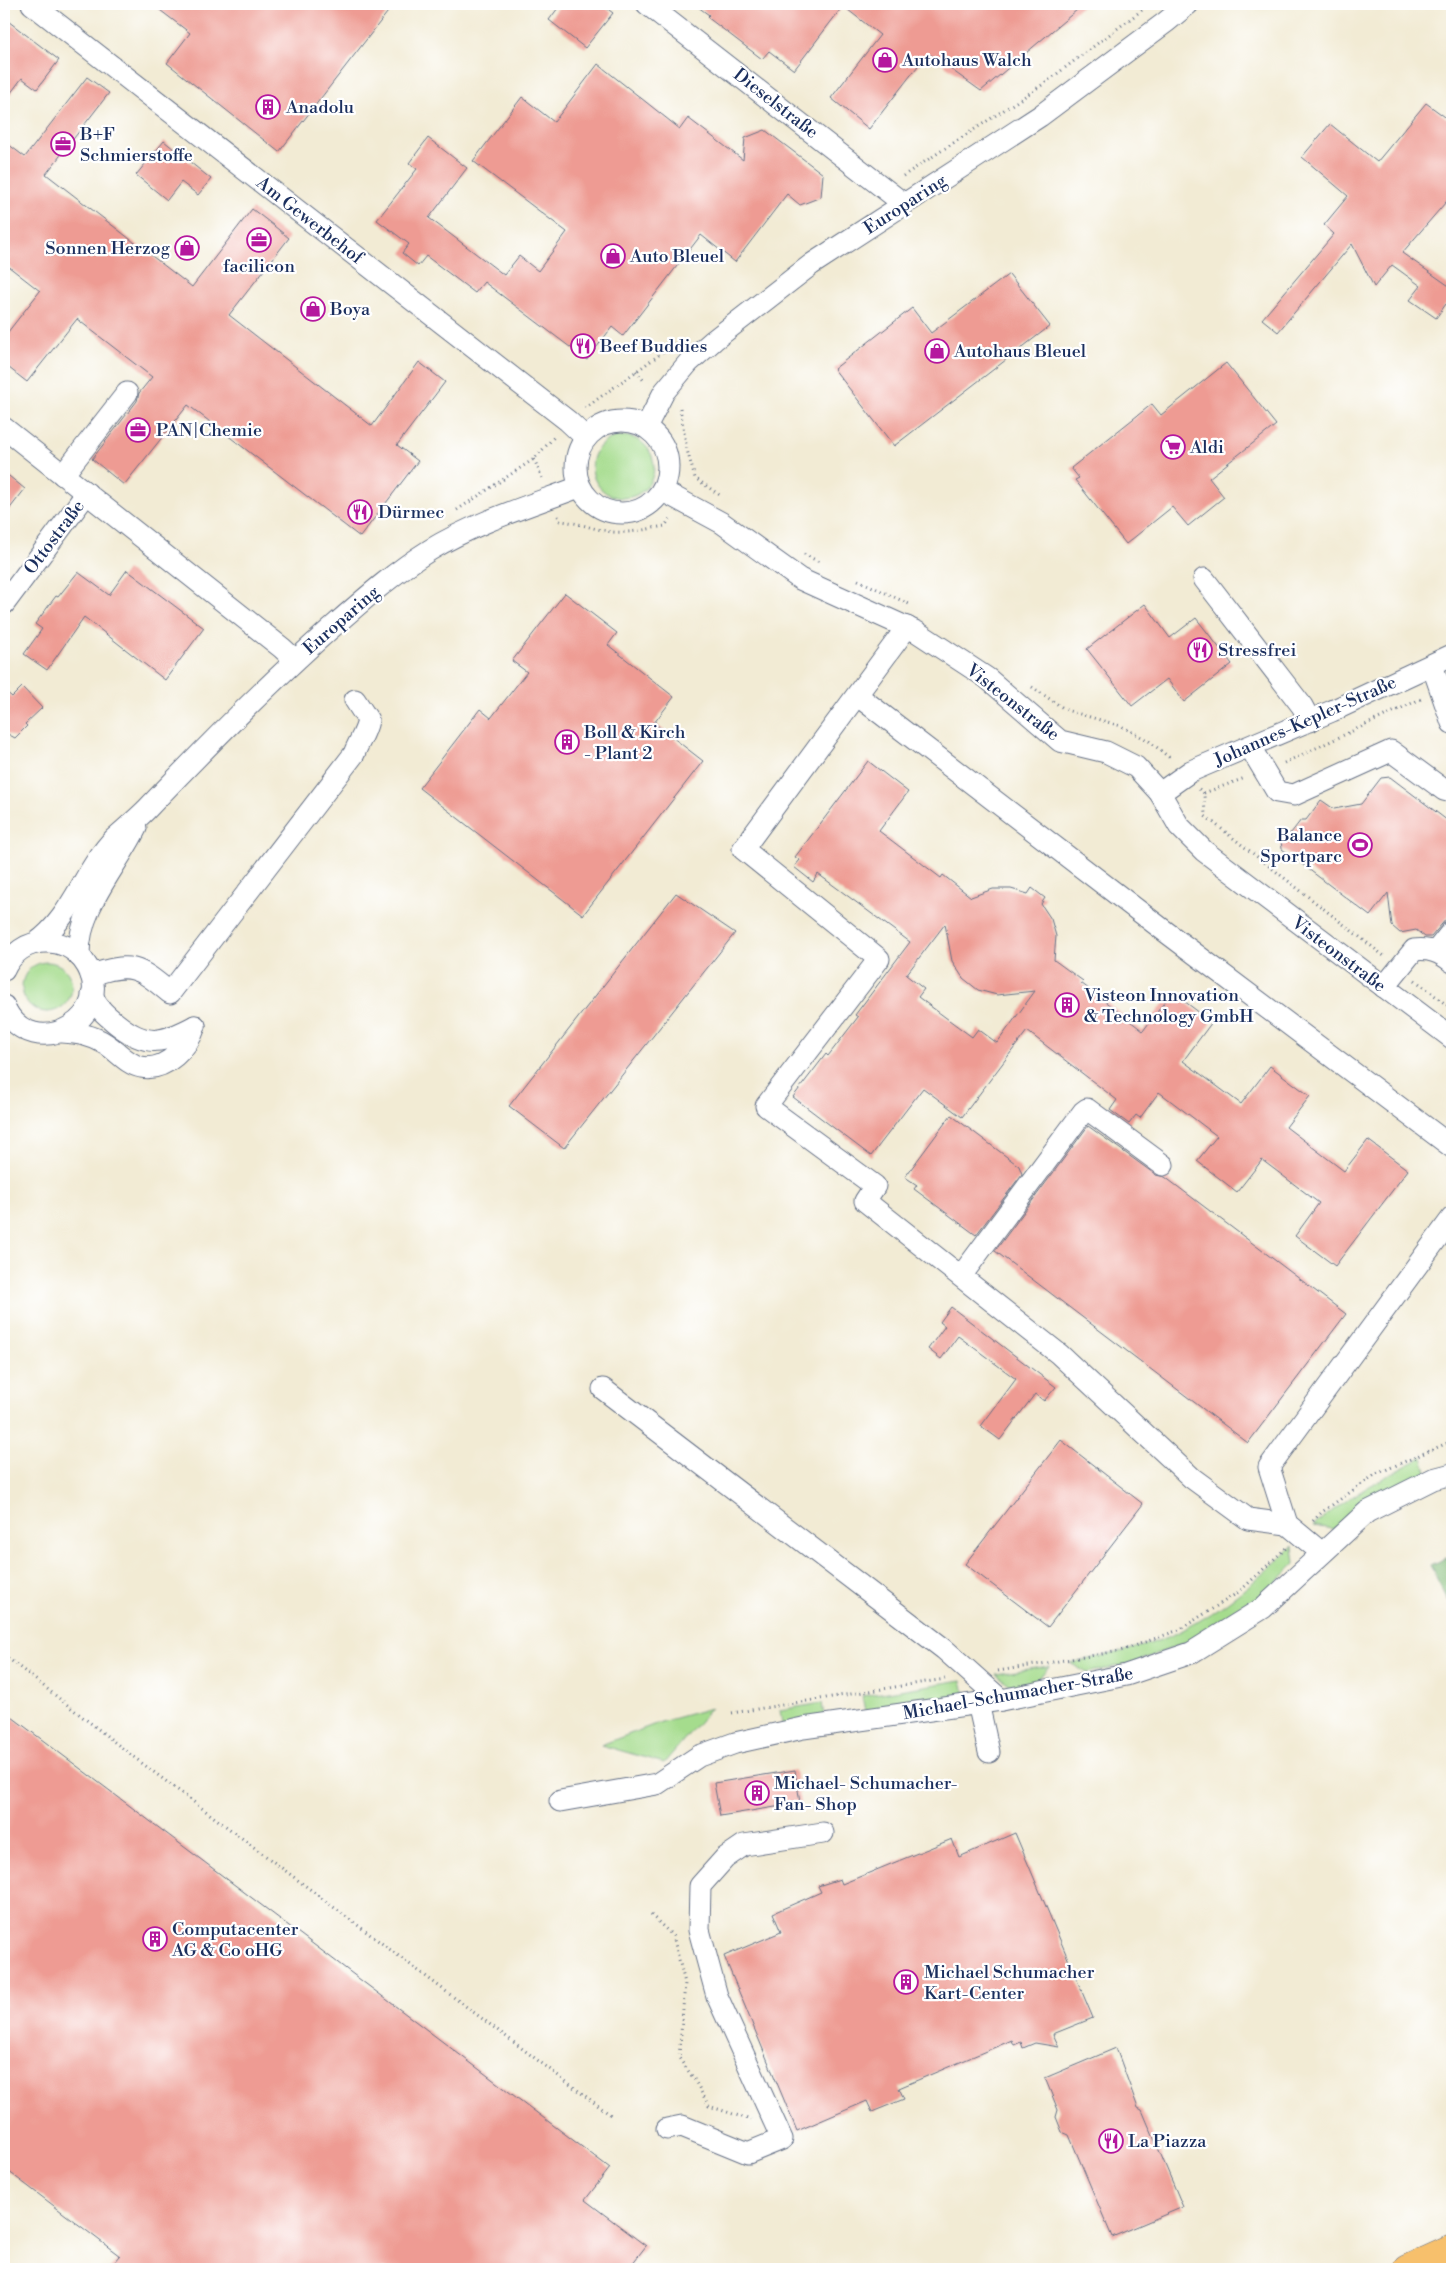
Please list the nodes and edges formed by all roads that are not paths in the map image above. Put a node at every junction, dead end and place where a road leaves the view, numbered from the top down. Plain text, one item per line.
1 (32, 4) edge
2 (647, 4) edge
3 (1188, 4) edge
4 (904, 204) junction
5 (127, 393) dead end
6 (646, 427) junction
7 (4, 428) edge
8 (586, 438) junction
9 (63, 475) junction
10 (579, 487) junction
11 (662, 491) junction
12 (87, 493) junction
13 (1204, 579) dead end
14 (4, 604) edge
15 (907, 627) junction
16 (1452, 655) edge
17 (295, 660) junction
18 (1432, 665) junction
19 (858, 696) junction
20 (355, 700) dead end
21 (1310, 721) junction
22 (1452, 723) edge
23 (1250, 747) junction
24 (1452, 792) edge
25 (1160, 793) junction
26 (144, 812) junction
27 (1452, 931) edge
28 (36, 943) junction
29 (79, 956) junction
30 (1444, 956) edge
31 (4, 970) edge
32 (91, 985) junction
33 (1384, 987) junction
34 (4, 1006) edge
35 (25, 1029) junction
36 (62, 1032) junction
37 (4, 1035) edge
38 (1452, 1038) edge
39 (1452, 1148) edge
40 (1163, 1165) dead end
41 (1452, 1218) edge
42 (961, 1276) junction
43 (604, 1389) dead end
44 (1452, 1474) edge
45 (1294, 1530) junction
46 (1322, 1553) junction
47 (1001, 1700) junction
48 (978, 1704) junction
49 (989, 1752) dead end
50 (560, 1801) dead end
51 (823, 1833) dead end
52 (667, 2129) dead end
53 (1452, 2249) edge
54 (1408, 2269) edge

1 - 8 street, Am Gewerbehof
2 - 4 street, Dieselstraße
3 - 4 street, Europaring
4 - 6 street, Europaring
5 - 9 street
6 - 8 street
6 - 11 street
7 - 9 street
8 - 10 street
9 - 12 street
10 - 11 street
10 - 17 street, Europaring
11 - 15 street, Visteonstraße
12 - 14 street, Ottostraße
12 - 17 street
13 - 21 street
15 - 19 street
15 - 25 street, Visteonstraße
16 - 18 street, Johannes-Kepler-Straße
17 - 26 street, Europaring
18 - 21 street, Johannes-Kepler-Straße
18 - 22 street
19 - 39 street
19 - 42 street
20 - 32 street
21 - 23 street, Johannes-Kepler-Straße
23 - 24 street
23 - 25 street, Johannes-Kepler-Straße
25 - 33 street, Visteonstraße
26 - 28 street, Europaring
26 - 29 street, Europaring
27 - 30 street
28 - 29 street
28 - 31 street, Europaring
29 - 32 street
30 - 33 street
32 - 36 street
32 - 36 street
33 - 38 street, Visteonstraße
34 - 35 street
35 - 36 street
35 - 37 street
40 - 42 street
41 - 45 street
42 - 45 street
43 - 47 street
44 - 46 street, Michael-Schumacher-Straße
45 - 46 street
46 - 47 street, Michael-Schumacher-Straße
47 - 48 street, Michael-Schumacher-Straße
48 - 49 street
48 - 50 street, Michael-Schumacher-Straße
51 - 52 street
53 - 54 highway

